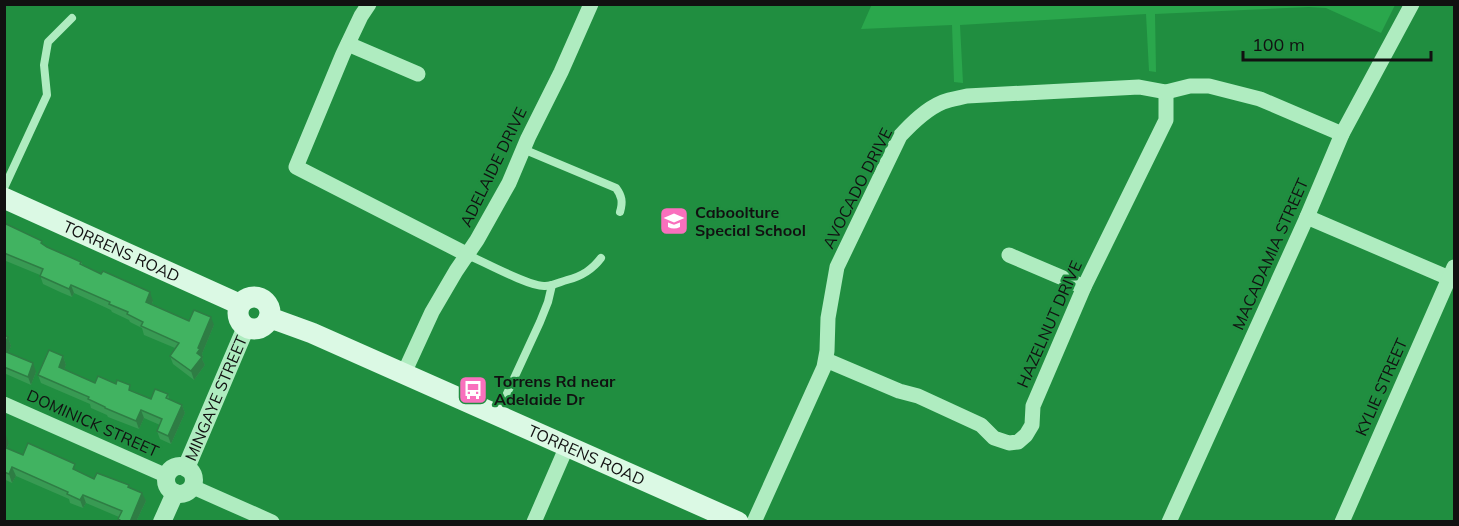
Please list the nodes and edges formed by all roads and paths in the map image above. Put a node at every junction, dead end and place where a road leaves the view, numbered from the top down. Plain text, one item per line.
1 (369, 4) edge
2 (591, 4) edge
3 (1412, 4) edge
4 (72, 18) dead end
5 (348, 44) junction
6 (418, 74) dead end
7 (1166, 92) junction
8 (1342, 134) junction
9 (523, 149) junction
10 (4, 188) edge
11 (4, 198) edge
12 (620, 212) dead end
13 (1307, 218) junction
14 (468, 255) junction
15 (1009, 255) dead end
16 (601, 258) dead end
17 (1452, 273) edge
18 (552, 285) junction
19 (1084, 287) junction
20 (239, 304) junction
21 (269, 318) junction
22 (246, 327) junction
23 (826, 360) junction
24 (404, 373) junction
25 (4, 404) edge
26 (498, 415) junction
27 (567, 446) junction
28 (186, 468) junction
29 (167, 476) junction
30 (193, 487) junction
31 (175, 493) junction
32 (162, 522) edge
33 (272, 522) edge
34 (534, 522) edge
35 (738, 522) edge
36 (754, 522) edge
37 (1169, 522) edge
38 (1341, 522) edge

1 - 5 street
2 - 9 street, ADELAIDE DRIVE
3 - 8 street, MACADAMIA STREET
4 - 10 lane
5 - 6 street
5 - 14 street
7 - 8 street, AVOCADO DRIVE
7 - 19 street, HAZELNUT DRIVE
7 - 23 street, AVOCADO DRIVE
8 - 13 street, MACADAMIA STREET
9 - 12 lane
9 - 14 street, ADELAIDE DRIVE
11 - 20 main road, TORRENS ROAD
13 - 17 street
13 - 37 street, MACADAMIA STREET
14 - 18 lane
14 - 24 street, ADELAIDE DRIVE
15 - 19 street
16 - 18 lane
17 - 38 street, KYLIE STREET
18 - 26 lane
19 - 23 street, HAZELNUT DRIVE
20 - 21 main road
20 - 22 main road
21 - 22 main road
21 - 24 main road, TORRENS ROAD
22 - 28 street, MINGAYE STREET
23 - 36 street, AVOCADO DRIVE
24 - 26 main road, TORRENS ROAD
25 - 29 street, DOMINICK STREET
26 - 27 main road, TORRENS ROAD
27 - 34 street
27 - 35 main road, TORRENS ROAD
28 - 29 street
28 - 30 street
29 - 31 street
30 - 31 street
30 - 33 street
31 - 32 street

